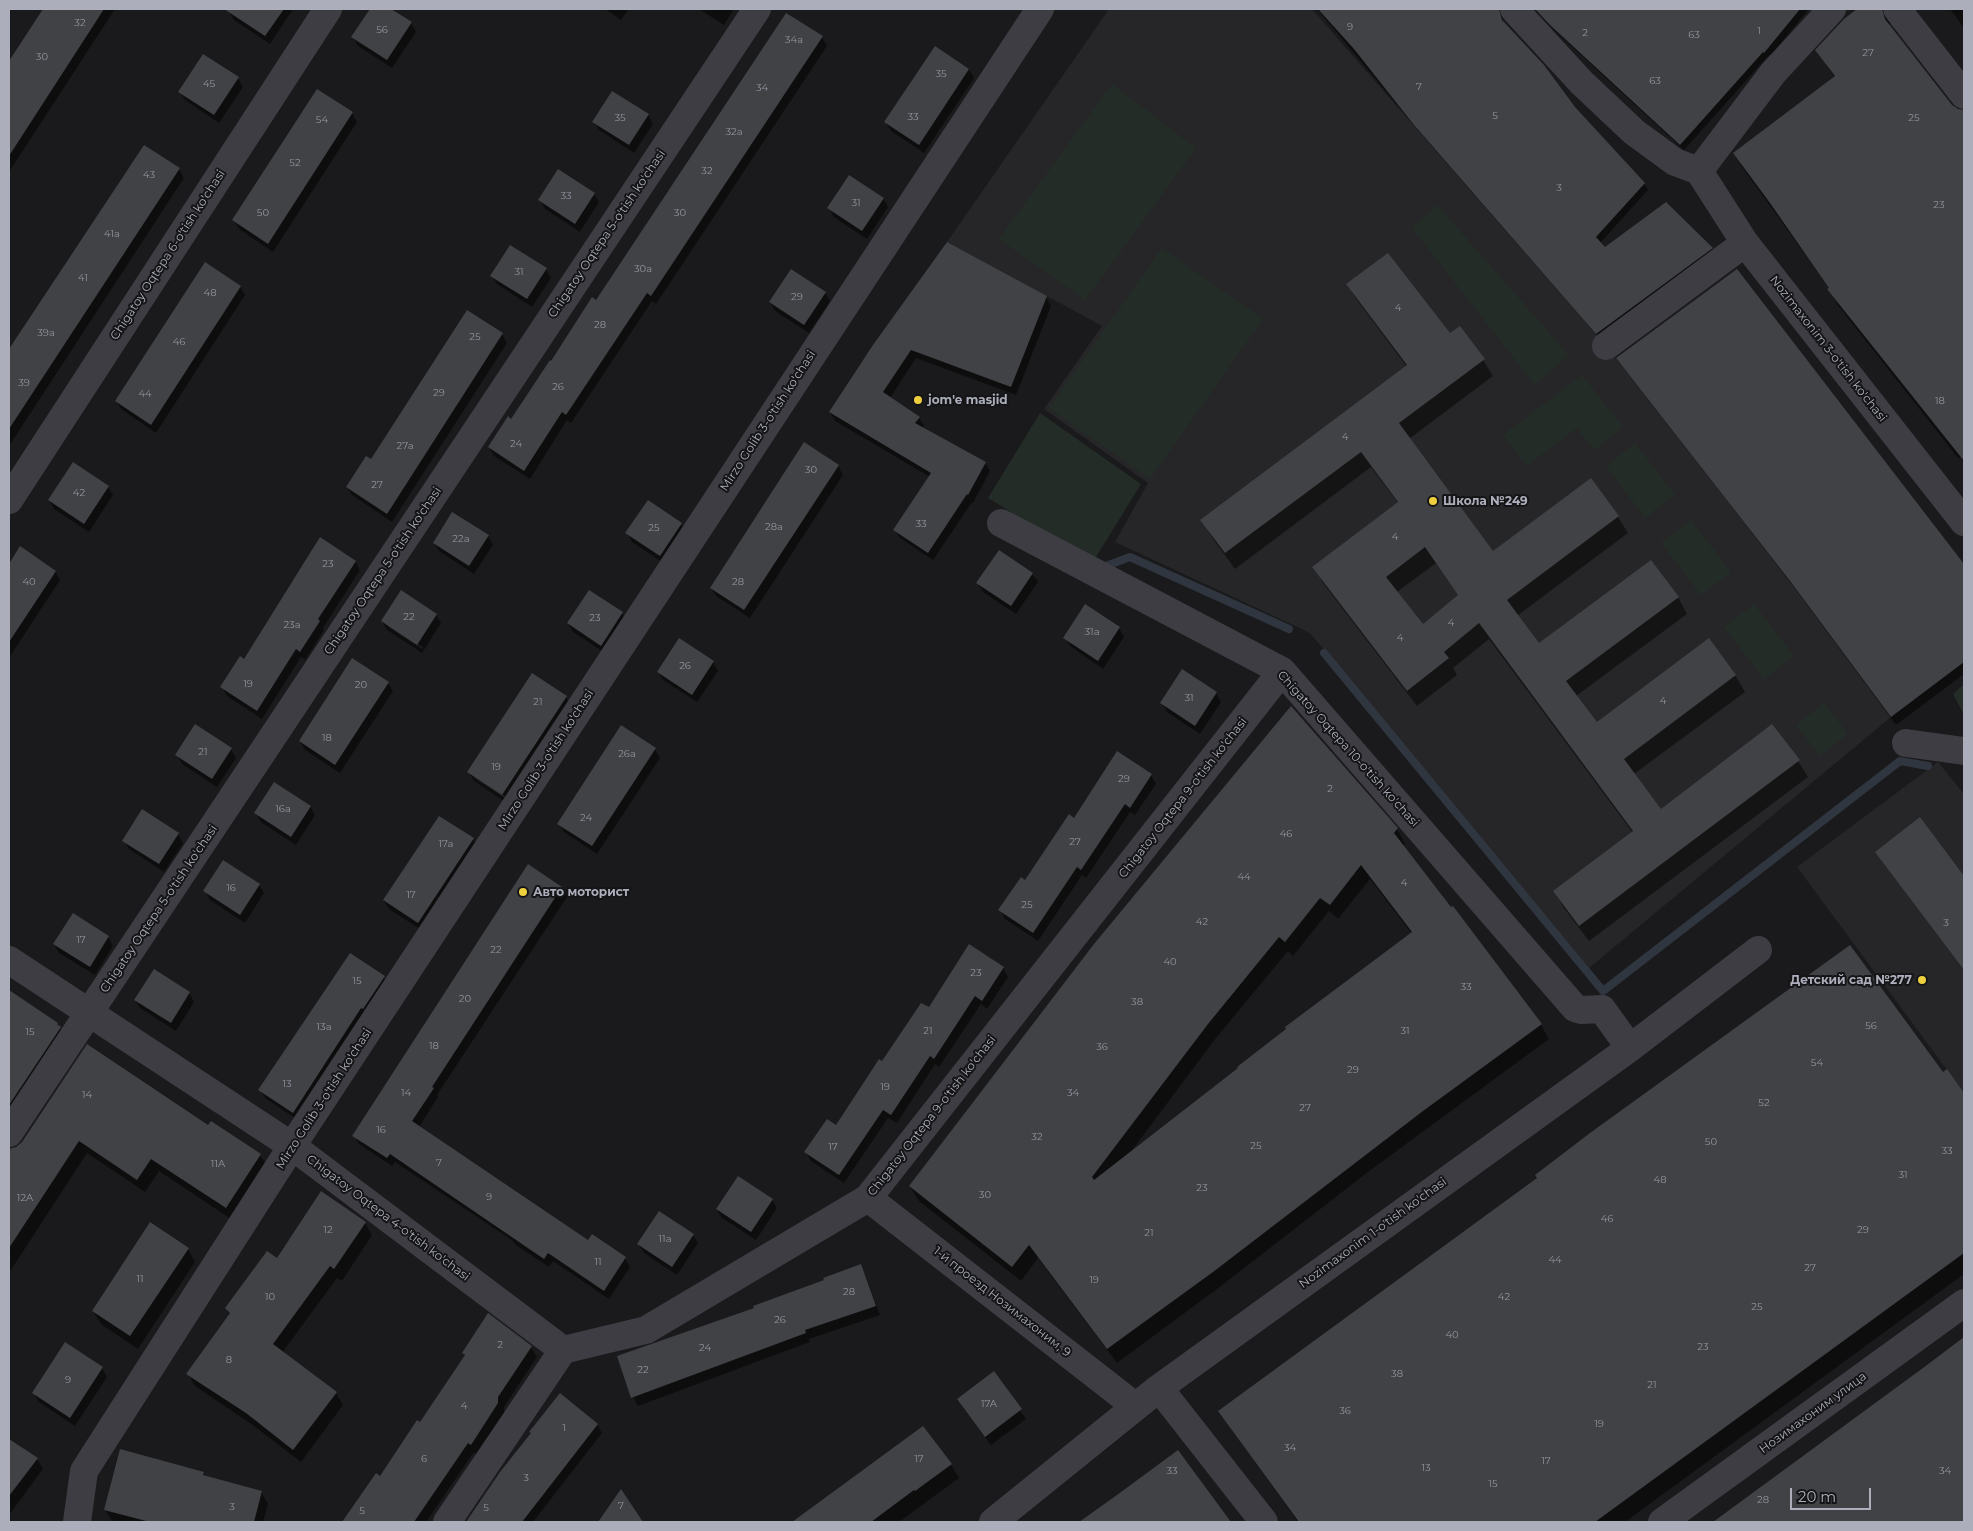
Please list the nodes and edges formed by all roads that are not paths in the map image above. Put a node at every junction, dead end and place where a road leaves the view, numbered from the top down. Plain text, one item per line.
1 (328, 9) edge
2 (757, 9) edge
3 (1040, 9) edge
4 (1514, 9) edge
5 (1832, 9) edge
6 (1897, 9) edge
7 (1964, 95) edge
8 (1699, 171) junction
9 (1745, 243) junction
10 (1606, 346) dead end
11 (9, 500) edge
12 (1964, 522) edge
13 (1001, 523) dead end
14 (1282, 672) junction
15 (1906, 743) dead end
16 (1964, 751) edge
17 (1758, 950) dead end
18 (9, 960) edge
19 (90, 1013) junction
20 (1630, 1048) junction
21 (9, 1133) edge
22 (292, 1146) junction
23 (868, 1198) junction
24 (1964, 1303) edge
25 (563, 1350) junction
26 (1159, 1388) junction
27 (1135, 1406) junction
28 (77, 1522) edge
29 (448, 1522) edge
30 (992, 1522) edge
31 (1264, 1522) edge
32 (1662, 1522) edge

1 - 11 street, Chigatoy Oqtepa 6-o'tish ko'chasi
2 - 19 street, Chigatoy Oqtepa 5-o'tish ko'chasi
3 - 22 street, Mirzo Golib 3-o'tish ko'chasi
4 - 8 street
5 - 8 street
6 - 7 street
8 - 9 street, Nozimaxonim 3-o'tish ko'chasi
9 - 10 street
9 - 12 street, Nozimaxonim 3-o'tish ko'chasi
13 - 14 street, Chigatoy Oqtepa 10-o'tish ko'chasi
14 - 20 street, Chigatoy Oqtepa 10-o'tish ko'chasi
14 - 23 street, Chigatoy Oqtepa 9-o'tish ko'chasi
15 - 16 street
17 - 20 street, Nozimaxonim 1-o'tish ko'chasi
18 - 19 street, Chigatoy Oqtepa 4-o'tish ko'chasi
19 - 21 street, Chigatoy Oqtepa 5-o'tish ko'chasi
19 - 22 street, Chigatoy Oqtepa 4-o'tish ko'chasi
20 - 26 street, Nozimaxonim 1-o'tish ko'chasi
22 - 25 street, Chigatoy Oqtepa 4-o'tish ko'chasi
22 - 28 street, Mirzo Golib 3-o'tish ko'chasi
23 - 25 street, Chigatoy Oqtepa 9-o'tish ko'chasi
23 - 27 street, 1-й проезд Нозимахоним, 9
24 - 32 street, Нозимахоним улица
25 - 29 street
26 - 27 street, Nozimaxonim 1-o'tish ko'chasi
26 - 31 street
27 - 30 street, Nozimaxonim 1-o'tish ko'chasi

